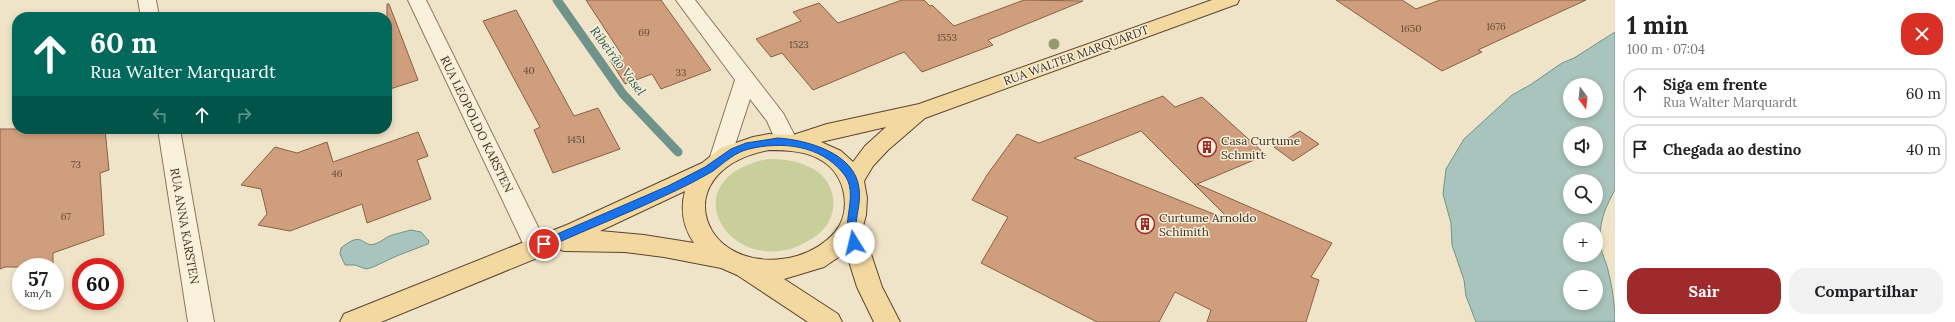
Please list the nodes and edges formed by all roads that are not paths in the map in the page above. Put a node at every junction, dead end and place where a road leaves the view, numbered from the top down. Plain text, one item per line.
1 (147, 0) edge
2 (417, 0) edge
3 (685, 0) edge
4 (1230, 0) edge
5 (149, 12) edge
6 (746, 78) junction
7 (922, 111) junction
8 (170, 134) edge
9 (790, 142) junction
10 (714, 165) junction
11 (853, 181) junction
12 (851, 226) junction
13 (544, 244) junction
14 (733, 263) junction
15 (201, 322) edge
16 (353, 322) edge
17 (829, 322) edge
18 (887, 322) edge

1 - 5 street
2 - 13 street, RUA LEOPOLDO KARSTEN
3 - 6 street
4 - 7 main road, RUA WALTER MARQUARDT
6 - 9 street
6 - 10 street
7 - 9 main road, RUA WALTER MARQUARDT
7 - 11 main road, RUA WALTER MARQUARDT
8 - 15 street, RUA ANNA KARSTEN
9 - 10 main road
9 - 11 main road
10 - 13 main road
10 - 14 main road
11 - 12 main road
12 - 14 main road
12 - 18 main road
13 - 14 main road
13 - 16 main road
14 - 17 main road

